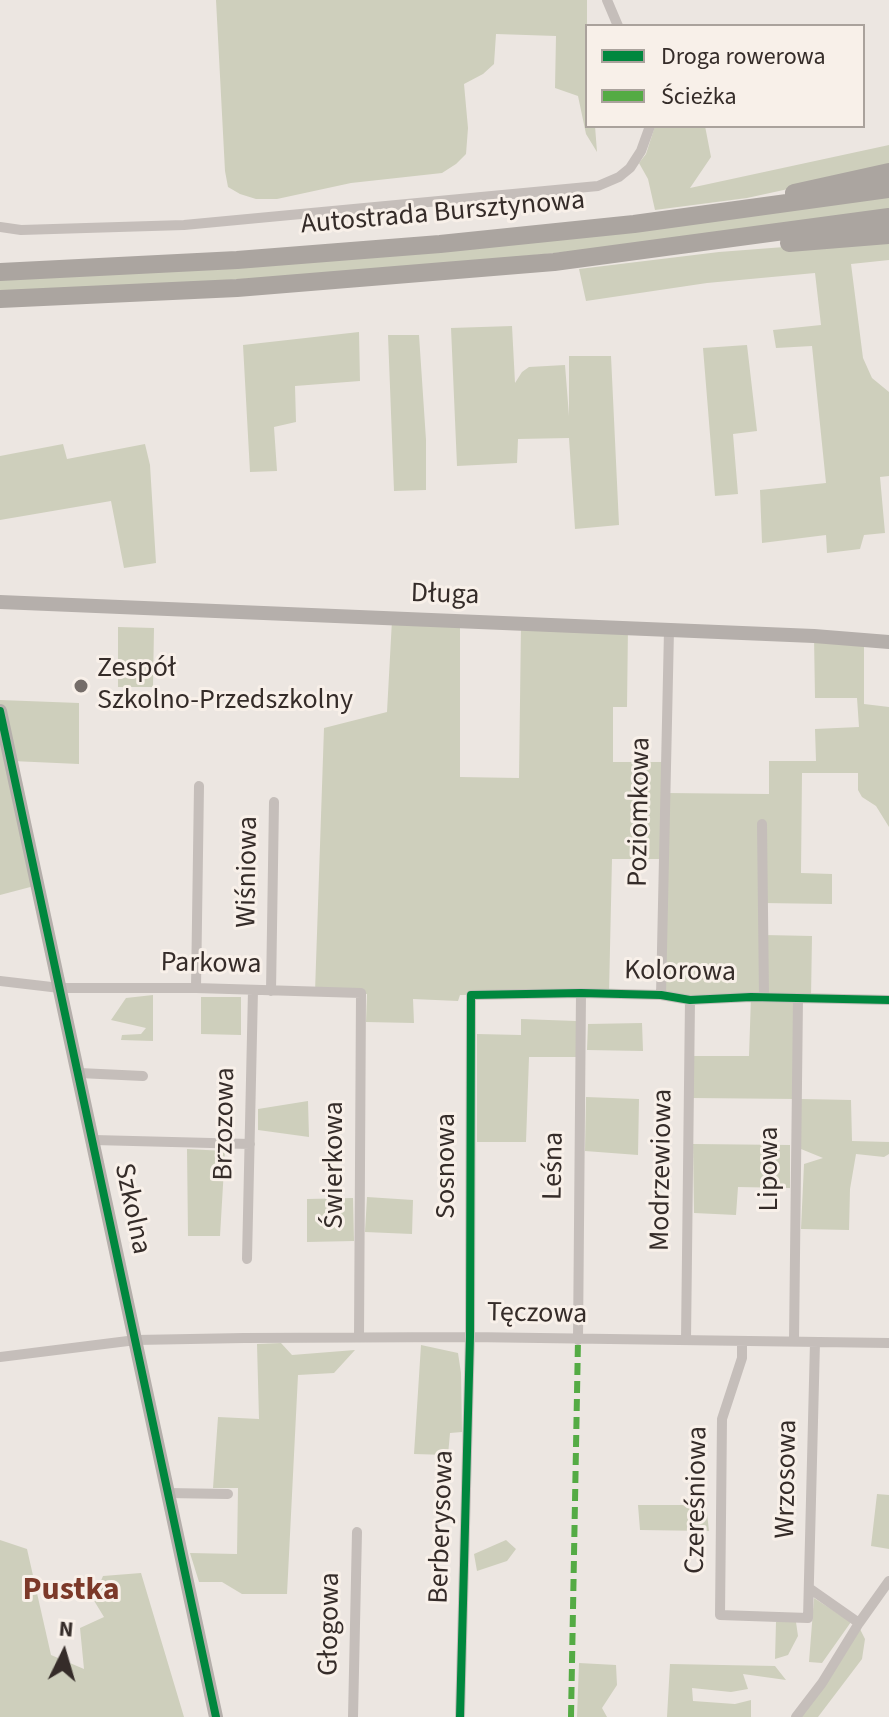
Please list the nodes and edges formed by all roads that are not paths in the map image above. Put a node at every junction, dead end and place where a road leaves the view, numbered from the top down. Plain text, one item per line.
1 (607, 0) edge
2 (617, 24) edge
3 (649, 128) edge
4 (889, 172) edge
5 (889, 189) edge
6 (889, 217) edge
7 (634, 224) junction
8 (0, 227) edge
9 (889, 235) edge
10 (630, 252) junction
11 (0, 272) edge
12 (0, 299) edge
13 (0, 602) edge
14 (669, 630) junction
15 (889, 642) edge
16 (0, 711) edge
17 (199, 786) dead end
18 (274, 802) dead end
19 (762, 824) dead end
20 (0, 981) edge
21 (60, 988) junction
22 (196, 988) junction
23 (253, 990) junction
24 (271, 991) junction
25 (361, 993) joint
26 (581, 993) junction
27 (471, 995) joint
28 (661, 995) junction
29 (764, 997) junction
30 (798, 998) junction
31 (690, 1000) junction
32 (889, 1000) edge
33 (79, 1073) junction
34 (143, 1076) dead end
35 (94, 1140) junction
36 (250, 1144) junction
37 (247, 1259) dead end
38 (359, 1337) junction
39 (470, 1337) junction
40 (136, 1340) junction
41 (578, 1340) junction
42 (686, 1340) junction
43 (742, 1341) junction
44 (794, 1341) junction
45 (815, 1342) junction
46 (889, 1343) edge
47 (0, 1357) edge
48 (167, 1493) junction
49 (228, 1494) dead end
50 (357, 1532) dead end
51 (889, 1581) edge
52 (809, 1588) junction
53 (808, 1618) joint
54 (859, 1623) junction
55 (216, 1717) edge
56 (353, 1717) edge
57 (460, 1717) edge
58 (796, 1717) edge

1 - 2 street
3 - 8 street
4 - 7 highway
5 - 7 highway, Autostrada Bursztynowa
6 - 10 highway, Autostrada Bursztynowa
7 - 11 highway, Autostrada Bursztynowa
9 - 10 highway
10 - 12 highway, Autostrada Bursztynowa
13 - 14 street, Długa
14 - 15 street, Długa
14 - 28 street, Poziomkowa
16 - 21 street, Szkolna
17 - 22 street
18 - 24 street, Wiśniowa
19 - 29 street
20 - 21 street, Parkowa
21 - 22 street, Parkowa
21 - 33 street, Szkolna
22 - 23 street, Parkowa
23 - 24 street, Parkowa
23 - 36 street, Brzozowa
24 - 25 street, Parkowa
25 - 38 street, Świerkowa
26 - 27 street, Kolorowa
26 - 28 street, Kolorowa
26 - 41 street, Leśna
27 - 39 street, Sosnowa
28 - 31 street, Kolorowa
29 - 30 street, Kolorowa
29 - 31 street, Kolorowa
30 - 32 street, Kolorowa
30 - 44 street, Lipowa
31 - 42 street, Modrzewiowa
33 - 34 street
33 - 35 street, Szkolna
35 - 36 street
35 - 40 street, Szkolna
36 - 37 street, Brzozowa
38 - 39 street, Tęczowa
38 - 40 street, Tęczowa
39 - 41 street, Tęczowa
39 - 57 street, Berberysowa
40 - 47 street, Tęczowa
40 - 48 street, Szkolna
41 - 42 street, Tęczowa
42 - 43 street, Tęczowa
43 - 44 street, Tęczowa
43 - 53 street, Czereśniowa
44 - 45 street, Tęczowa
45 - 46 street, Tęczowa
45 - 52 street, Wrzosowa
48 - 49 street
48 - 55 street, Szkolna
50 - 56 street, Głogowa
51 - 54 street
52 - 53 street, Wrzosowa
52 - 54 street
54 - 58 street

